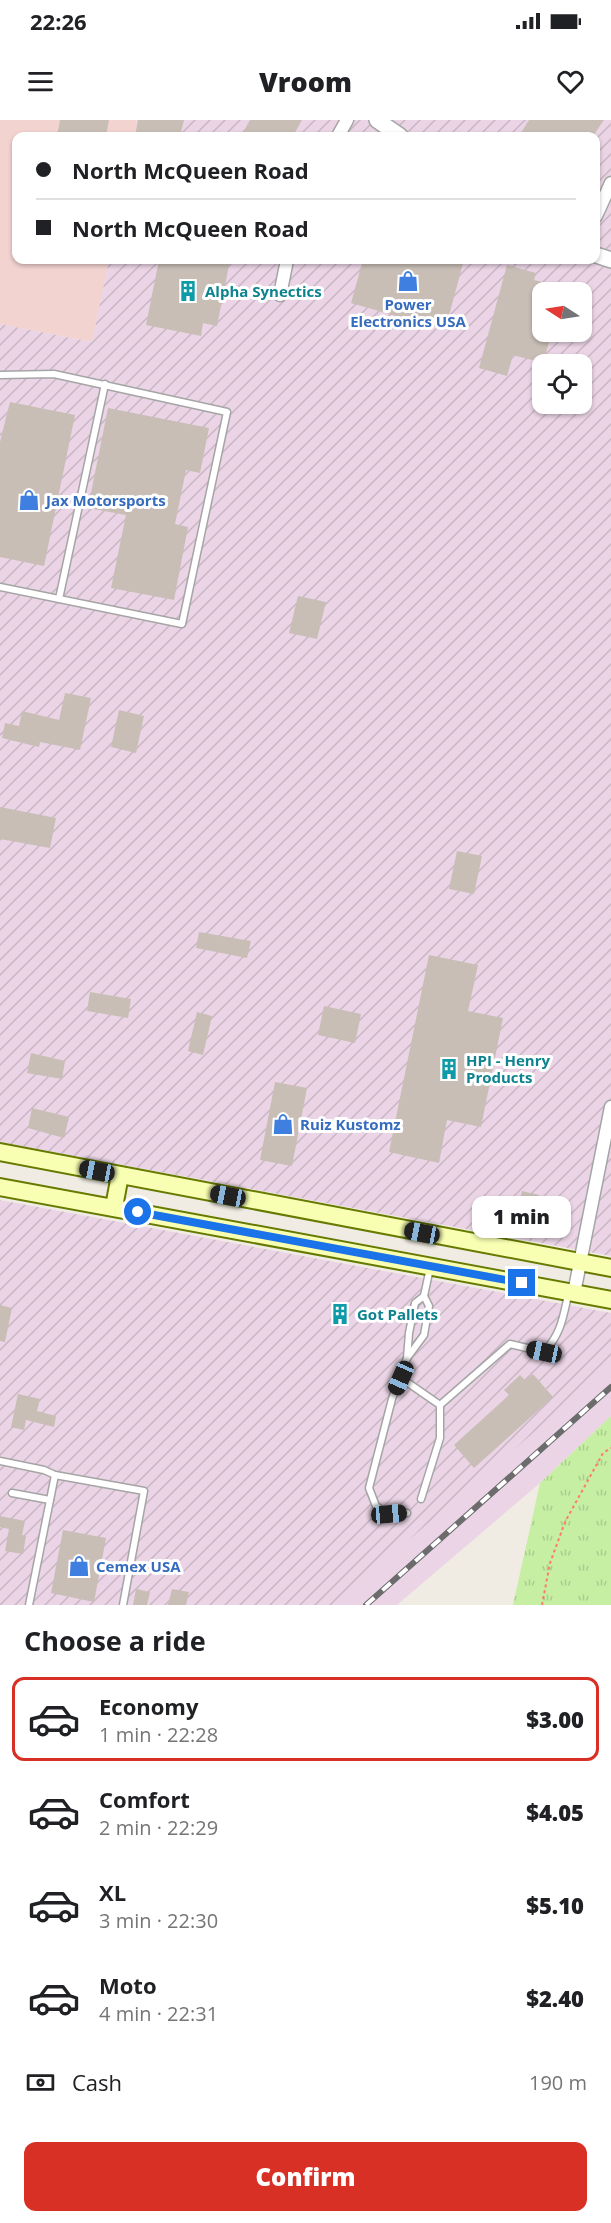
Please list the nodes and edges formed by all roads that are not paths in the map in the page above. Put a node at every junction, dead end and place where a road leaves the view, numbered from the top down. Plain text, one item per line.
1 (377, 120) edge
2 (394, 132) edge
3 (611, 183) edge
4 (600, 207) edge
5 (286, 264) edge
6 (280, 295) dead end
7 (0, 375) edge
8 (105, 384) junction
9 (0, 587) edge
10 (59, 599) junction
11 (611, 1107) edge
12 (0, 1152) edge
13 (120, 1175) junction
14 (0, 1186) edge
15 (114, 1207) junction
16 (581, 1263) junction
17 (430, 1266) junction
18 (611, 1268) edge
19 (571, 1292) junction
20 (424, 1296) junction
21 (611, 1300) edge
22 (407, 1358) junction
23 (401, 1378) junction
24 (440, 1405) junction
25 (0, 1461) edge
26 (55, 1475) junction
27 (12, 1493) dead end
28 (421, 1499) dead end
29 (50, 1500) junction
30 (407, 1513) dead end
31 (29, 1605) edge
32 (123, 1605) edge

1 - 2 street
3 - 4 street
5 - 6 street
7 - 8 lane
8 - 10 lane
8 - 10 lane
9 - 10 lane
11 - 16 street
12 - 13 main road
13 - 15 main road
13 - 16 main road
14 - 15 main road
15 - 17 main road
16 - 18 main road
16 - 19 street
17 - 19 main road
17 - 20 lane
19 - 21 main road
19 - 24 lane
20 - 22 lane
20 - 22 lane
22 - 23 lane
23 - 24 lane
23 - 30 lane
24 - 28 lane
25 - 26 lane
26 - 29 lane
26 - 32 lane
27 - 29 lane
29 - 31 lane

